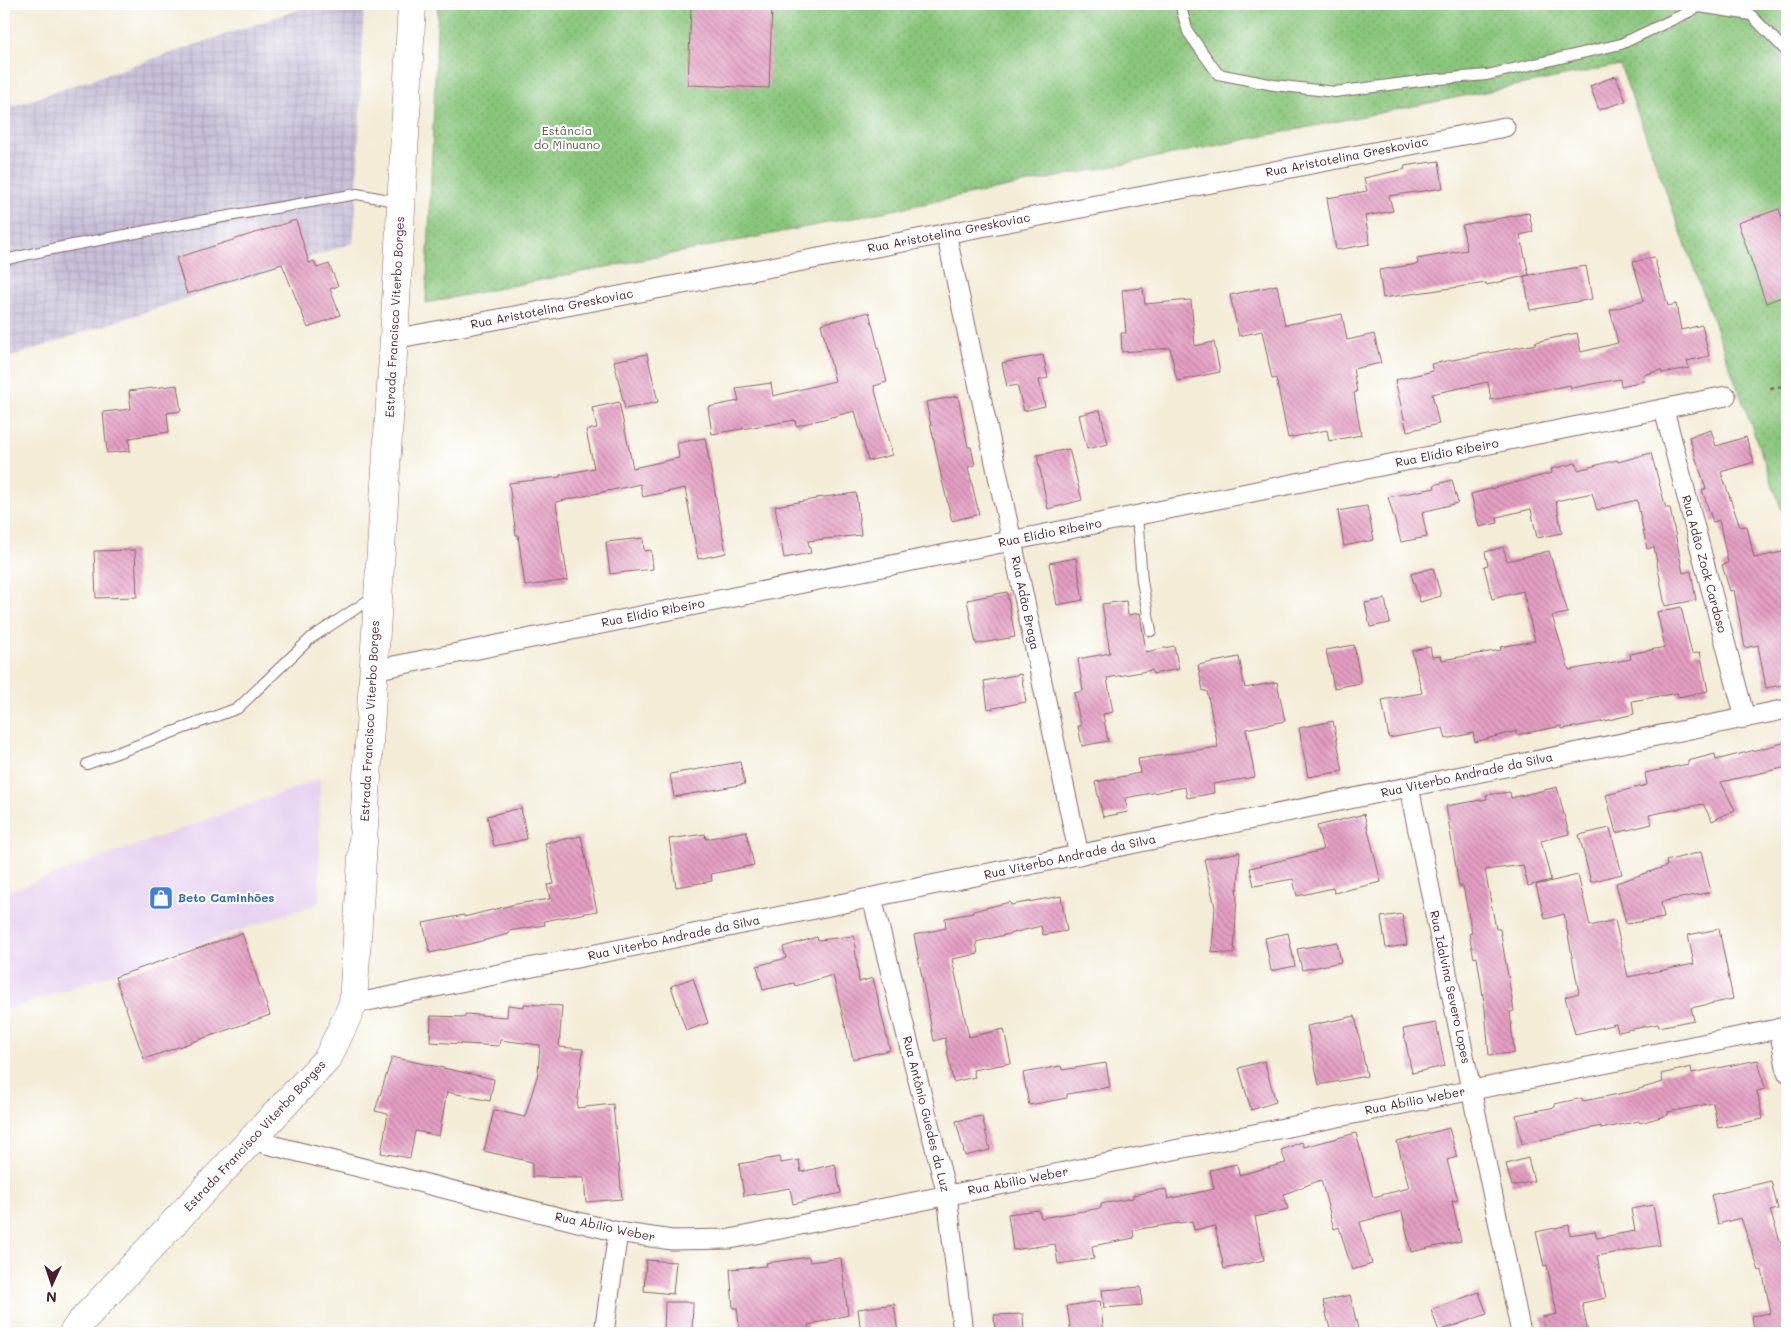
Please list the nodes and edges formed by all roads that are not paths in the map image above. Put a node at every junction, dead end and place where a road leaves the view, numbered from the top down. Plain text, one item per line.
1 (412, 4) edge
2 (1180, 4) edge
3 (1787, 52) edge
4 (1505, 127) dead end
5 (401, 202) junction
6 (946, 233) junction
7 (4, 260) edge
8 (394, 339) junction
9 (1726, 396) dead end
10 (1664, 410) junction
11 (1137, 516) junction
12 (1012, 541) junction
13 (378, 594) junction
14 (1151, 631) dead end
15 (374, 670) junction
16 (1787, 709) edge
17 (1745, 718) junction
18 (87, 764) dead end
19 (1408, 787) junction
20 (1079, 855) junction
21 (872, 898) junction
22 (353, 1004) junction
23 (1783, 1027) edge
24 (1787, 1072) edge
25 (1471, 1090) junction
26 (251, 1140) junction
27 (947, 1195) junction
28 (618, 1232) junction
29 (73, 1333) edge
30 (604, 1333) edge
31 (963, 1333) edge
32 (1522, 1333) edge

1 - 5 street, Estrada Francisco Viterbo Borges
2 - 3 lane
4 - 6 street, Rua Aristotelina Greskoviac
5 - 7 lane
5 - 8 street, Estrada Francisco Viterbo Borges
6 - 8 street, Rua Aristotelina Greskoviac
6 - 12 street, Rua Adão Braga
8 - 13 street, Estrada Francisco Viterbo Borges
9 - 10 street, Rua Elídio Ribeiro
10 - 11 street, Rua Elídio Ribeiro
10 - 17 street, Rua Adão Zock Cardoso
11 - 12 street, Rua Elídio Ribeiro
11 - 14 lane
12 - 15 street, Rua Elídio Ribeiro
12 - 20 street, Rua Adão Braga
13 - 15 street, Estrada Francisco Viterbo Borges
13 - 18 lane
15 - 22 street, Estrada Francisco Viterbo Borges
16 - 17 street, Rua Viterbo Andrade da Silva
17 - 19 street, Rua Viterbo Andrade da Silva
19 - 20 street, Rua Viterbo Andrade da Silva
19 - 25 street, Rua Idalvina Severo Lopes
20 - 21 street, Rua Viterbo Andrade da Silva
21 - 22 street, Rua Viterbo Andrade da Silva
21 - 27 street, Rua Antônio Guedes da Luz
22 - 26 street, Estrada Francisco Viterbo Borges
23 - 24 street
23 - 25 street, Rua Abílio Weber
25 - 27 street, Rua Abílio Weber
25 - 32 street, Rua Idalvina Severo Lopes
26 - 28 street, Rua Abílio Weber
26 - 29 street, Estrada Francisco Viterbo Borges
27 - 28 street, Rua Abílio Weber
27 - 31 street, Rua Antônio Guedes da Luz
28 - 30 street

